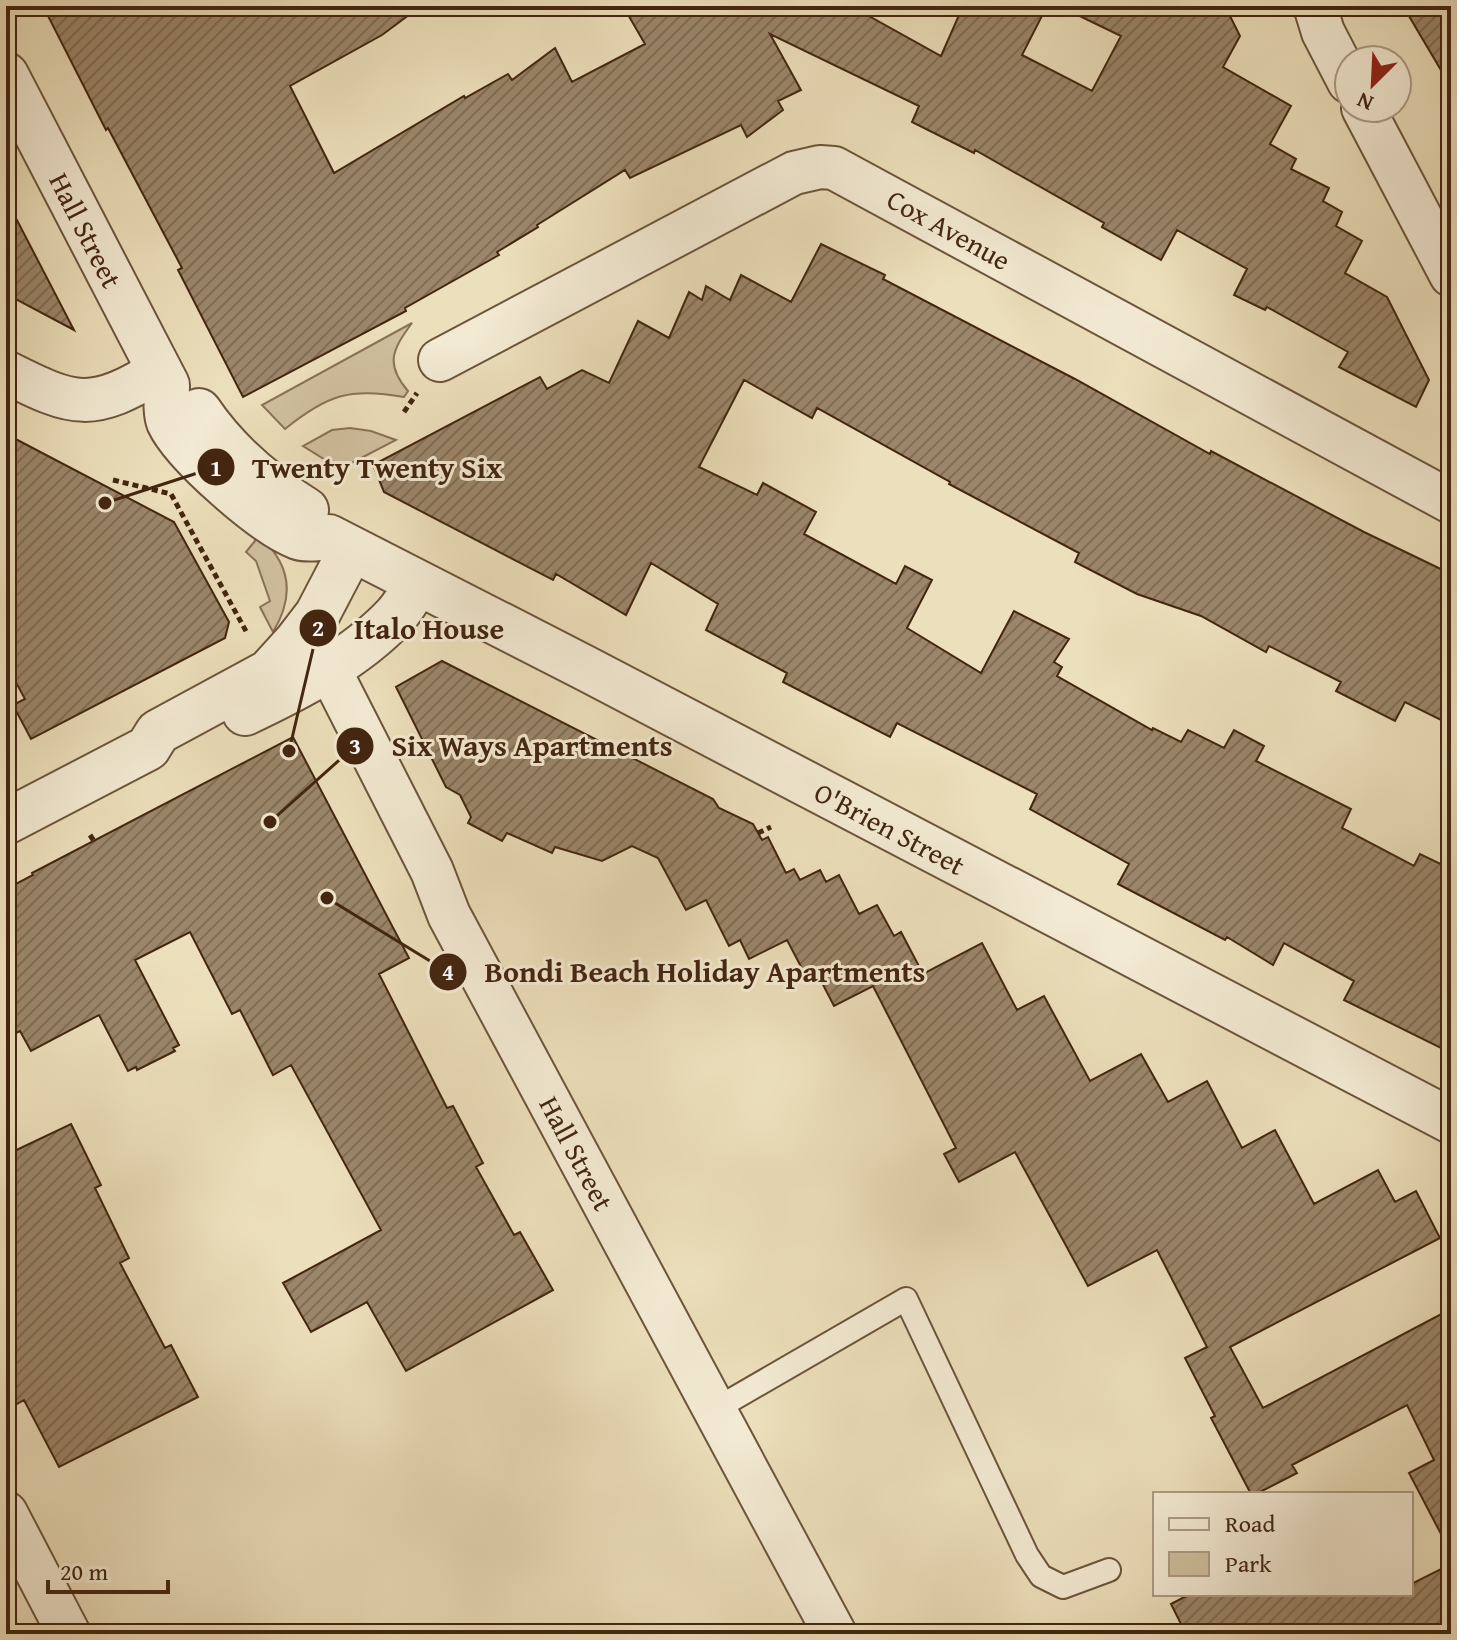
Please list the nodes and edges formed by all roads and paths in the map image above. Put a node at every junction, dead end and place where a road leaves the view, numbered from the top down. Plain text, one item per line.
1 (1315, 6) edge
2 (1333, 51) edge
3 (6, 75) edge
4 (1371, 124) edge
5 (1451, 275) edge
6 (440, 360) dead end
7 (6, 372) edge
8 (163, 378) junction
9 (113, 480) dead end
10 (1451, 502) edge
11 (340, 543) junction
12 (417, 584) junction
13 (249, 635) dead end
14 (328, 667) junction
15 (148, 748) junction
16 (6, 822) edge
17 (771, 827) dead end
18 (758, 833) dead end
19 (1451, 1121) edge
20 (714, 1410) junction
21 (6, 1513) edge
22 (1109, 1570) dead end
23 (69, 1634) edge
24 (835, 1634) edge

1 - 2 street
3 - 8 street, Hall Street
4 - 5 street
6 - 10 street, Cox Avenue
7 - 8 street
8 - 11 street, O'Brien Street
9 - 13 path
11 - 12 street, O'Brien Street
11 - 15 street
12 - 14 street
12 - 19 street, O'Brien Street
14 - 15 street
14 - 20 street, Hall Street
15 - 16 street
17 - 18 path
20 - 22 lane
20 - 24 street, Hall Street
21 - 23 street

